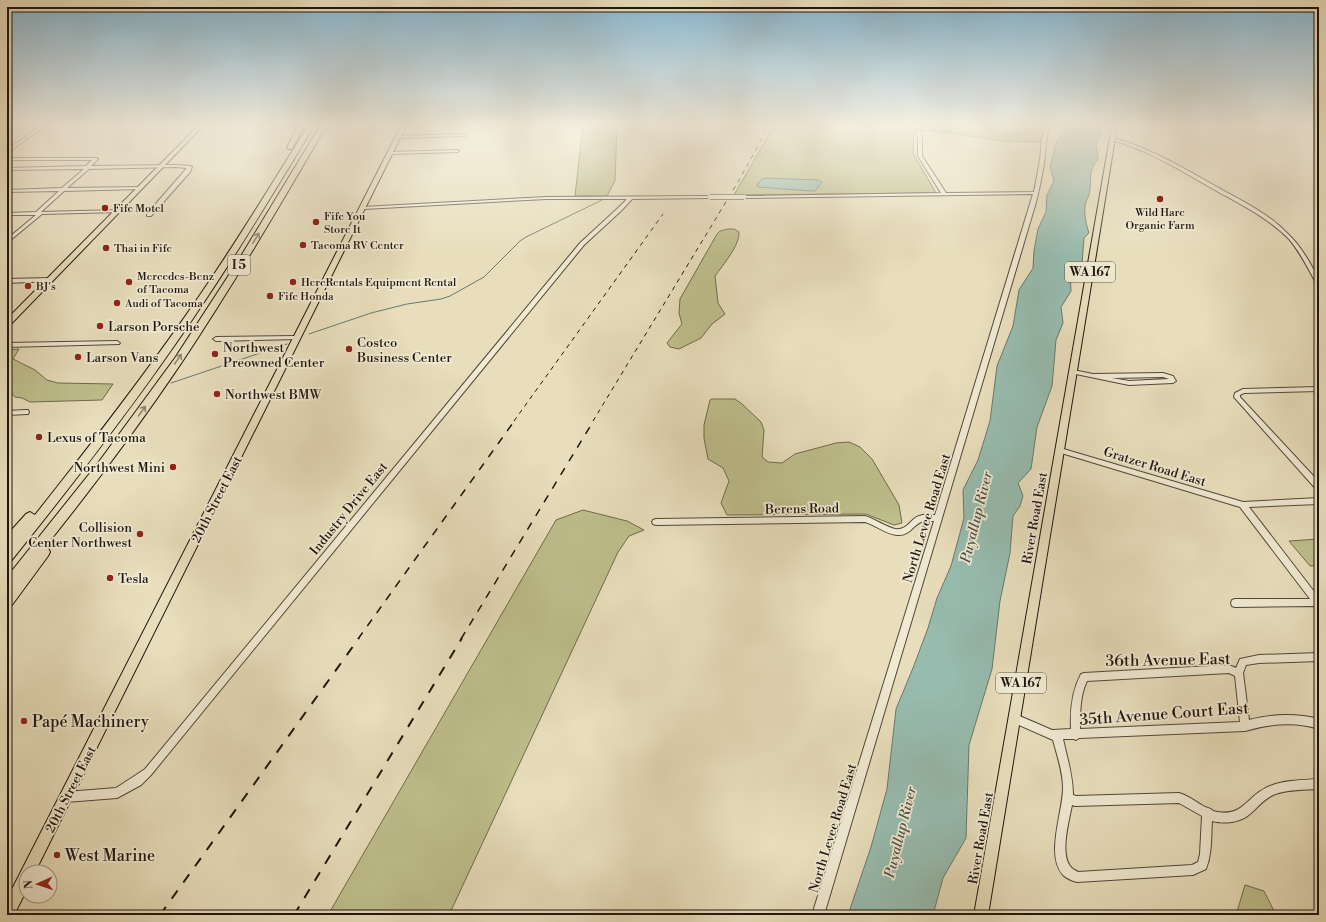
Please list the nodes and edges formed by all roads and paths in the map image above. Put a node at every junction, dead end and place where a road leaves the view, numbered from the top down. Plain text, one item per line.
1 (87, 169) edge
2 (160, 169) edge
3 (188, 169) edge
4 (277, 169) edge
5 (285, 169) edge
6 (298, 169) edge
7 (383, 169) edge
8 (928, 169) edge
9 (1040, 169) edge
10 (1108, 169) edge
11 (1181, 169) edge
12 (140, 188) junction
13 (63, 190) junction
14 (7, 191) edge
15 (1036, 193) junction
16 (945, 195) junction
17 (630, 198) junction
18 (364, 208) junction
19 (119, 210) junction
20 (39, 213) junction
21 (7, 214) edge
22 (149, 215) dead end
23 (7, 242) edge
24 (232, 255) junction
25 (50, 280) junction
26 (7, 281) edge
27 (1319, 283) edge
28 (7, 323) edge
29 (298, 338) junction
30 (216, 339) dead end
31 (117, 343) dead end
32 (7, 345) edge
33 (1073, 372) junction
34 (1093, 376) junction
35 (1319, 389) edge
36 (26, 412) dead end
37 (7, 413) edge
38 (114, 422) junction
39 (1060, 450) junction
40 (1319, 487) edge
41 (83, 491) junction
42 (1319, 501) edge
43 (1243, 505) junction
44 (939, 518) junction
45 (656, 522) dead end
46 (7, 543) edge
47 (7, 556) edge
48 (7, 586) edge
49 (7, 601) edge
50 (1235, 603) dead end
51 (1318, 603) edge
52 (1319, 657) edge
53 (1239, 673) junction
54 (1014, 719) junction
55 (1319, 724) edge
56 (1245, 726) junction
57 (1057, 735) junction
58 (1076, 735) junction
59 (1319, 784) edge
60 (66, 797) junction
61 (1067, 797) junction
62 (1207, 812) junction
63 (32, 864) edge
64 (18, 892) edge
65 (7, 914) edge
66 (818, 915) edge
67 (981, 915) edge

1 - 13 street
2 - 12 main road
3 - 22 street
4 - 24 highway
5 - 24 highway, I 5
41 -> 6 highway, I 5
7 - 18 main road, 20th Street East
8 - 16 street
9 - 15 street, North Levee Road East
10 - 33 main road, River Road East / WA 167
11 - 27 street
12 - 13 street
12 - 19 main road
13 - 14 street
13 - 20 street
15 - 16 street
15 - 44 street, North Levee Road East
16 - 17 street, bridge
17 - 18 street
17 - 60 street, Industry Drive East
18 - 29 main road, 20th Street East
19 - 20 street
19 - 25 main road
20 - 21 street
20 - 23 street
24 - 38 highway, I 5
25 - 26 street
25 - 28 main road
29 - 30 street
29 - 60 main road, 20th Street East
31 - 32 street
33 - 34 street
33 - 39 main road, River Road East / WA 167
34 - 34 street
35 - 40 street
36 - 37 street
38 - 46 highway
38 - 47 highway, I 5
39 - 43 street, Gratzer Road East
39 - 54 main road, River Road East / WA 167
41 - 48 highway, I 5
41 - 49 highway
42 - 43 street, Gratzer Road East
43 - 51 street
44 - 45 street, Berens Road
44 - 66 street, North Levee Road East
50 - 51 street
52 - 53 street, 36th Avenue East
53 - 56 street
53 - 58 street, 36th Avenue East
54 - 57 street, 35th Avenue Court East
54 - 67 main road, River Road East / WA 167
55 - 56 street, 35th Avenue Court East
56 - 58 street, 35th Avenue Court East
57 - 58 street, 35th Avenue Court East
57 - 61 street
59 - 62 street
60 - 63 main road, 20th Street East
61 - 62 street
61 - 62 street
64 - 65 main road

